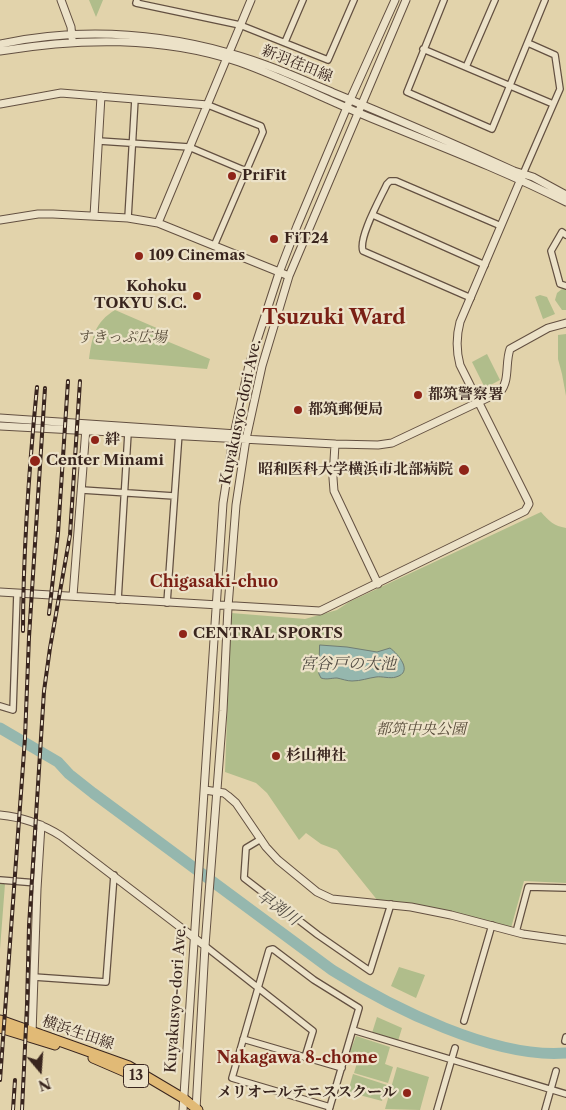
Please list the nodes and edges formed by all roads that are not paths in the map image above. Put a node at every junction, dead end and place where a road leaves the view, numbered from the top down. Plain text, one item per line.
1 (61, 0) edge
2 (137, 0) edge
3 (251, 0) edge
4 (303, 0) edge
5 (354, 0) edge
6 (395, 0) edge
7 (406, 0) edge
8 (444, 0) edge
9 (495, 0) edge
10 (545, 0) edge
11 (240, 25) junction
12 (72, 38) junction
13 (285, 42) junction
14 (0, 44) edge
15 (528, 44) junction
16 (423, 49) junction
17 (0, 51) edge
18 (228, 56) junction
19 (466, 67) junction
20 (510, 86) junction
21 (101, 96) junction
22 (136, 99) junction
23 (350, 100) junction
24 (0, 104) edge
25 (361, 104) junction
26 (553, 104) junction
27 (208, 105) junction
28 (347, 108) junction
29 (358, 112) junction
30 (98, 141) junction
31 (133, 144) junction
32 (189, 148) junction
33 (246, 171) junction
34 (522, 177) junction
35 (566, 195) edge
36 (566, 202) edge
37 (373, 215) junction
38 (94, 216) junction
39 (128, 218) junction
40 (0, 220) edge
41 (158, 223) junction
42 (501, 226) junction
43 (566, 235) edge
44 (214, 246) junction
45 (485, 265) junction
46 (280, 273) junction
47 (289, 276) junction
48 (566, 286) edge
49 (470, 298) junction
50 (566, 324) edge
51 (478, 402) junction
52 (0, 418) edge
53 (0, 426) edge
54 (86, 428) junction
55 (128, 433) junction
56 (179, 434) junction
57 (233, 436) junction
58 (246, 439) junction
59 (335, 444) junction
60 (82, 490) junction
61 (124, 492) junction
62 (174, 496) junction
63 (378, 584) junction
64 (0, 592) edge
65 (17, 593) junction
66 (73, 596) junction
67 (118, 600) junction
68 (167, 603) junction
69 (216, 606) junction
70 (228, 607) junction
71 (0, 706) edge
72 (205, 790) junction
73 (217, 792) junction
74 (0, 815) edge
75 (41, 825) junction
76 (261, 840) junction
77 (114, 875) junction
78 (0, 880) edge
79 (37, 883) junction
80 (566, 888) edge
81 (391, 904) junction
82 (492, 925) junction
83 (516, 932) junction
84 (194, 937) junction
85 (566, 940) edge
86 (205, 946) junction
87 (34, 977) junction
88 (258, 987) junction
89 (0, 1020) edge
90 (464, 1021) dead end
91 (0, 1028) edge
92 (354, 1030) junction
93 (32, 1034) junction
94 (243, 1039) junction
95 (456, 1048) dead end
96 (305, 1057) junction
97 (452, 1060) junction
98 (342, 1068) junction
99 (556, 1071) dead end
100 (551, 1089) junction
101 (566, 1094) edge
102 (183, 1104) edge
103 (329, 1109) edge
104 (197, 1110) edge
105 (437, 1110) edge
106 (545, 1110) edge

1 - 12 street
2 - 11 street
3 - 11 street
4 - 13 street
5 - 13 street
6 - 23 street, Kuyakusyo-dori Ave.
7 - 25 street, Kuyakusyo-dori Ave.
8 - 16 street
9 - 19 street
10 - 15 street
11 - 13 street
11 - 18 street
12 - 14 street, 新羽荏田線
12 - 17 street, 新羽荏田線
12 - 18 street, 新羽荏田線
15 - 20 street
15 - 26 street
16 - 19 street
16 - 20 street
18 - 23 street, 新羽荏田線
18 - 27 street
18 - 28 street, 新羽荏田線
19 - 20 street
20 - 26 street
21 - 22 street
21 - 24 street
21 - 30 street
22 - 27 street
22 - 31 street
23 - 25 street, 新羽荏田線
23 - 28 street, Kuyakusyo-dori Ave.
25 - 29 street, Kuyakusyo-dori Ave.
25 - 34 street, 新羽荏田線
26 - 34 street
27 - 32 street
27 - 33 street
28 - 29 street, 新羽荏田線
28 - 46 street, Kuyakusyo-dori Ave.
29 - 34 street, 新羽荏田線
29 - 47 street, Kuyakusyo-dori Ave.
30 - 31 street
30 - 38 street
31 - 32 street
31 - 39 street
32 - 33 street
32 - 41 street
33 - 44 street
34 - 35 street, 新羽荏田線
34 - 36 street, 新羽荏田線
34 - 42 street
37 - 42 street
37 - 45 street
37 - 49 street
38 - 39 street
38 - 40 street
39 - 41 street
41 - 44 street
42 - 45 street
43 - 48 street
44 - 46 street
45 - 49 street
46 - 47 street
46 - 57 street, Kuyakusyo-dori Ave.
47 - 58 street, Kuyakusyo-dori Ave.
49 - 51 street
50 - 51 street
51 - 59 street
51 - 63 street
52 - 54 street
53 - 54 street
54 - 55 street
54 - 56 street
54 - 60 street
55 - 56 street
55 - 61 street
56 - 57 street
56 - 62 street
57 - 58 street
57 - 69 street, Kuyakusyo-dori Ave.
58 - 59 street
58 - 70 street, Kuyakusyo-dori Ave.
59 - 63 street
60 - 61 street
60 - 66 street
61 - 62 street
61 - 67 street
62 - 68 street
63 - 70 street
64 - 65 street
65 - 66 street
65 - 71 street
66 - 67 street
67 - 68 street
68 - 69 street
69 - 70 street
69 - 72 street, Kuyakusyo-dori Ave.
70 - 73 street, Kuyakusyo-dori Ave.
72 - 73 street
72 - 84 street, Kuyakusyo-dori Ave.
73 - 76 street
73 - 86 street, Kuyakusyo-dori Ave.
74 - 75 street
75 - 77 street
75 - 79 street
76 - 81 street
76 - 81 street
77 - 84 street
77 - 87 street
78 - 79 street
79 - 87 street
80 - 83 street
81 - 82 street
82 - 83 street
82 - 90 street
83 - 85 street
84 - 86 street
84 - 102 street, Kuyakusyo-dori Ave.
86 - 88 street
86 - 104 street, Kuyakusyo-dori Ave.
87 - 93 street
88 - 92 street
88 - 94 street
88 - 96 street
89 - 93 main road, 横浜生田線 / 13
91 - 93 main road, 横浜生田線 / 13
92 - 97 street
92 - 98 street
93 - 102 main road, 横浜生田線 / 13
94 - 96 street
94 - 103 street
95 - 97 street
96 - 98 street
97 - 100 street
97 - 105 street
98 - 103 street
99 - 100 street
100 - 101 street
100 - 106 street
102 - 104 main road, 横浜生田線 / 13

